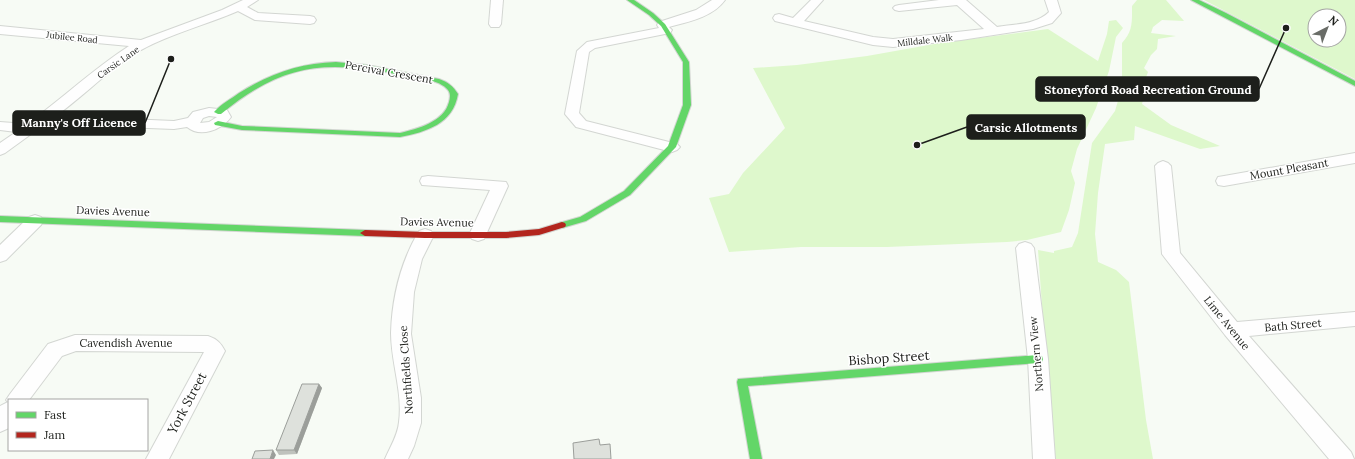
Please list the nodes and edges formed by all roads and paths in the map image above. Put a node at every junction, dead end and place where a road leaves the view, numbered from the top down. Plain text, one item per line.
1 (252, 0) edge
2 (497, 0) edge
3 (630, 0) edge
4 (719, 0) edge
5 (816, 0) edge
6 (1051, 0) edge
7 (1194, 0) edge
8 (240, 7) junction
9 (899, 8) dead end
10 (780, 18) dead end
11 (310, 20) dead end
12 (796, 22) junction
13 (495, 24) dead end
14 (665, 27) junction
15 (0, 30) edge
16 (992, 30) junction
17 (144, 44) junction
18 (1355, 84) edge
19 (218, 117) junction
20 (42, 120) junction
21 (0, 126) edge
22 (30, 128) junction
23 (672, 147) junction
24 (0, 150) edge
25 (1355, 158) edge
26 (1164, 166) dead end
27 (428, 181) dead end
28 (1224, 181) dead end
29 (0, 219) edge
30 (35, 221) junction
31 (425, 235) junction
32 (478, 235) junction
33 (1025, 248) dead end
34 (0, 256) edge
35 (1355, 319) edge
36 (1232, 330) junction
37 (212, 347) joint
38 (1038, 359) junction
39 (18, 399) edge
40 (8, 412) edge
41 (0, 423) edge
42 (157, 459) edge
43 (396, 459) edge
44 (756, 459) edge
45 (1044, 459) edge
46 (1343, 459) edge

1 - 8 street, Carsic Lane
2 - 13 street
3 - 14 street, Davies Avenue
4 - 14 street
5 - 12 street
6 - 16 street, Milldale Walk
7 - 18 street
8 - 11 street
8 - 17 street, Carsic Lane
9 - 16 street
10 - 12 street, Milldale Walk
12 - 16 street, Milldale Walk
14 - 23 street, Davies Avenue
14 - 23 street
15 - 17 street, Jubilee Road
17 - 20 street, Carsic Lane
19 - 19 street, Percival Crescent
19 - 20 street, Percival Crescent
20 - 22 street, Carsic Lane
21 - 22 street
22 - 24 street, Carsic Lane
23 - 32 street, Davies Avenue
25 - 28 street, Mount Pleasant
26 - 36 street, Lime Avenue
27 - 32 street
29 - 30 street, Davies Avenue
30 - 31 street, Davies Avenue
30 - 34 street
31 - 32 street, Davies Avenue
31 - 43 street, Northfields Close
33 - 38 street, Northern View
35 - 36 street, Bath Street
36 - 46 street, Lime Avenue
37 - 39 street, Cavendish Avenue
37 - 42 street, York Street
38 - 44 street, Bishop Street
38 - 45 street, Northern View
40 - 41 street

